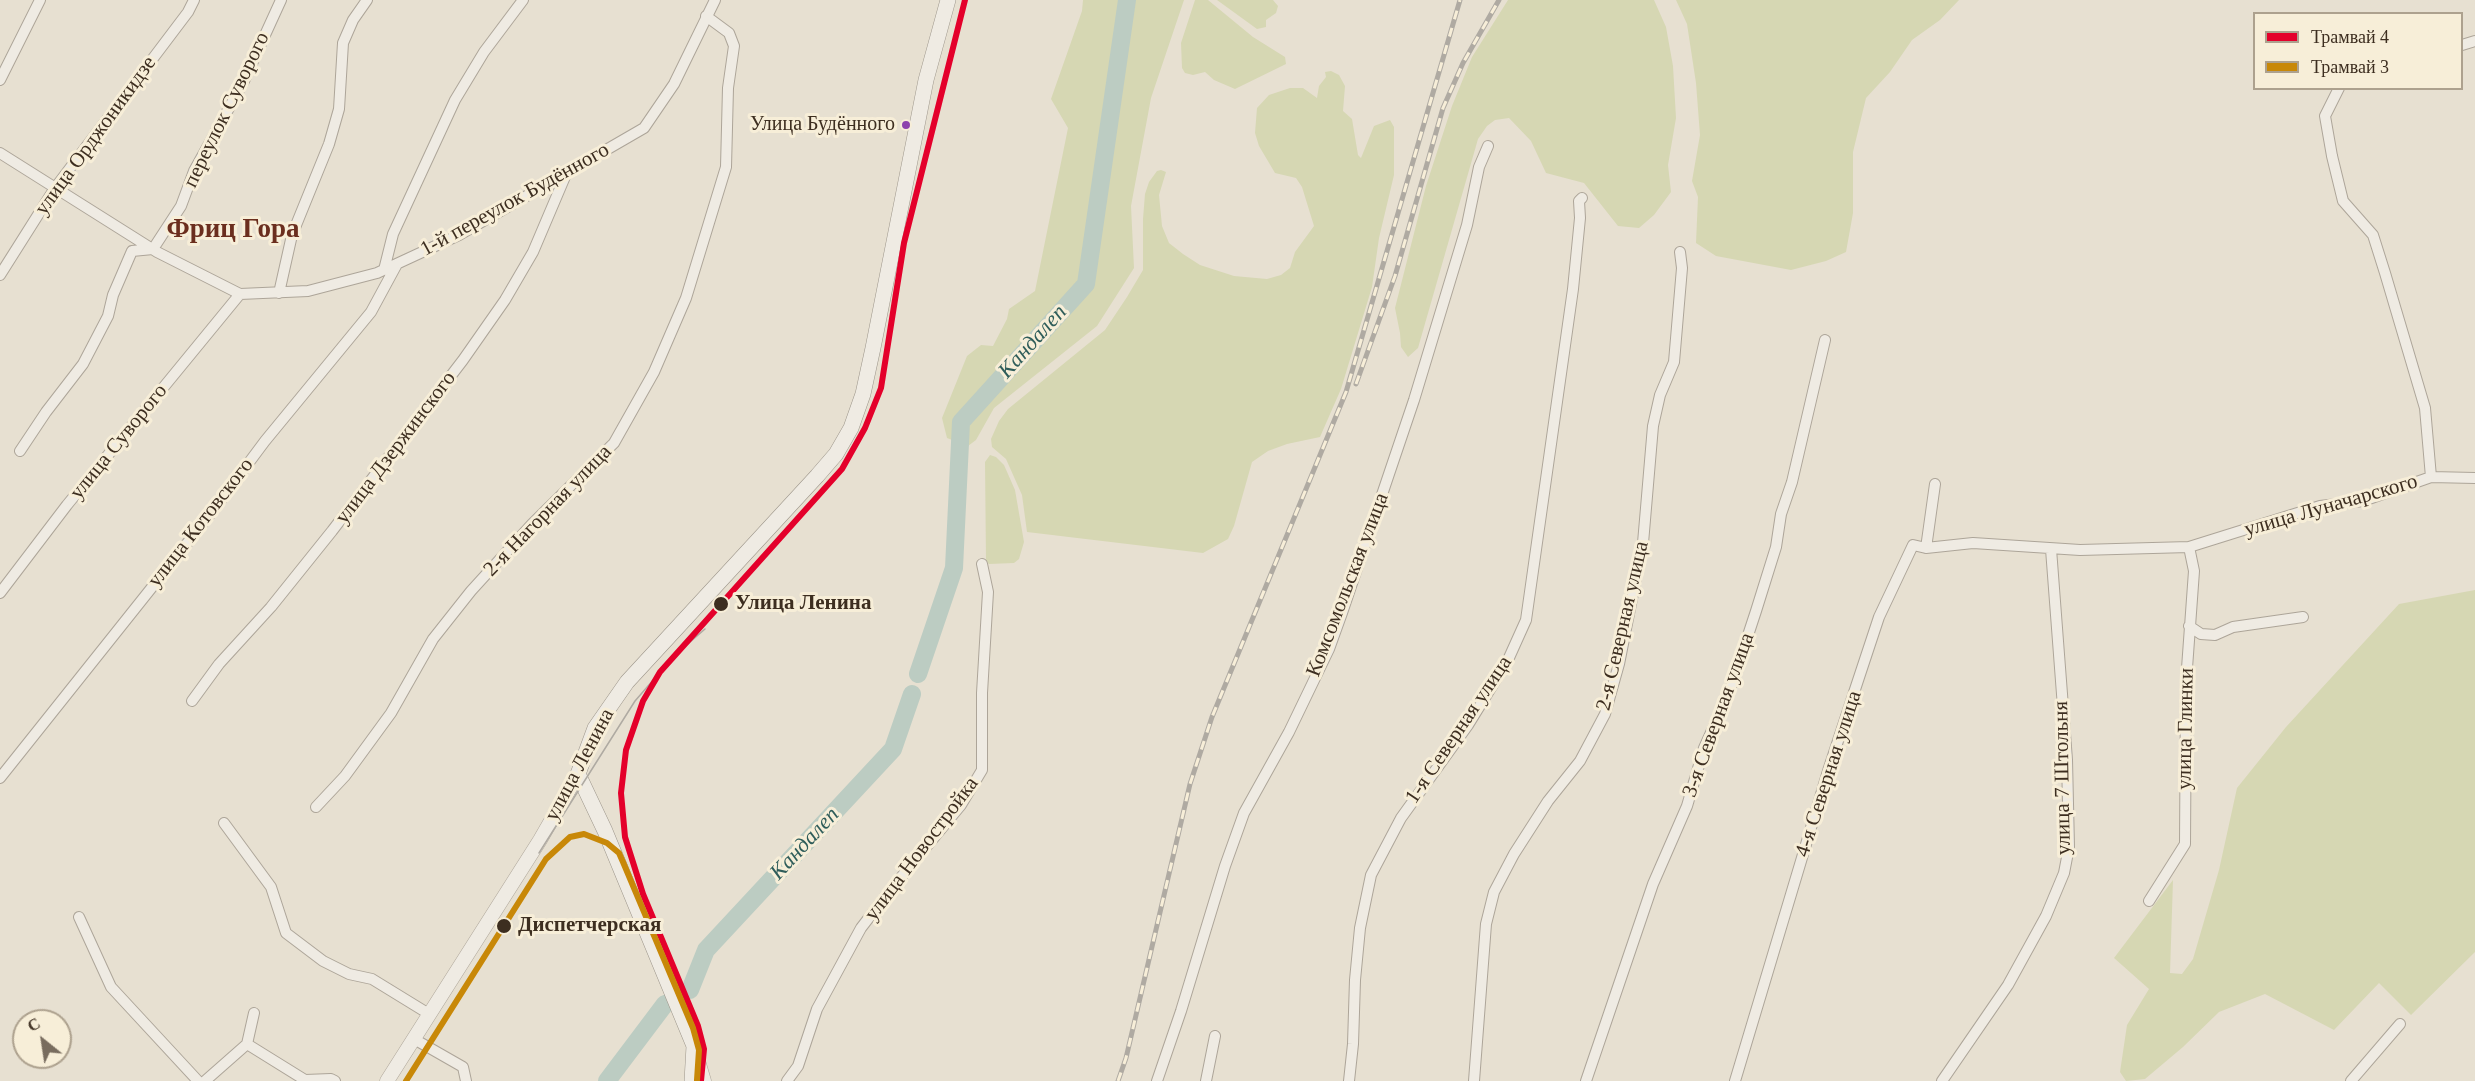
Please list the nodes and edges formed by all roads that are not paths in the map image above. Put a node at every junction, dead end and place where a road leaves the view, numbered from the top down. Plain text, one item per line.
1 (40, 0) edge
2 (194, 0) edge
3 (281, 0) edge
4 (367, 0) edge
5 (523, 0) edge
6 (715, 0) edge
7 (948, 0) edge
8 (706, 16) junction
9 (0, 80) edge
10 (2338, 90) edge
11 (1488, 146) dead end
12 (0, 153) edge
13 (567, 172) junction
14 (56, 188) junction
15 (1582, 198) dead end
16 (153, 249) junction
17 (1680, 252) dead end
18 (397, 264) junction
19 (384, 270) junction
20 (0, 275) edge
21 (279, 292) junction
22 (240, 294) junction
23 (1825, 340) dead end
24 (20, 451) dead end
25 (2431, 477) junction
26 (2475, 478) edge
27 (1935, 484) dead end
28 (2189, 547) junction
29 (1926, 548) junction
30 (2051, 549) junction
31 (982, 564) dead end
32 (0, 593) edge
33 (2303, 617) dead end
34 (2189, 626) junction
35 (192, 701) dead end
36 (578, 774) junction
37 (0, 778) edge
38 (316, 807) dead end
39 (224, 823) dead end
40 (2149, 901) dead end
41 (79, 917) dead end
42 (254, 1013) dead end
43 (429, 1014) junction
44 (2400, 1024) dead end
45 (1215, 1036) dead end
46 (414, 1039) junction
47 (247, 1044) junction
48 (694, 1046) junction
49 (198, 1081) edge
50 (205, 1081) edge
51 (334, 1081) edge
52 (387, 1081) edge
53 (466, 1081) edge
54 (692, 1081) edge
55 (704, 1081) edge
56 (788, 1081) edge
57 (1157, 1081) edge
58 (1206, 1081) edge
59 (1349, 1081) edge
60 (1474, 1081) edge
61 (1586, 1081) edge
62 (1735, 1081) edge
63 (1942, 1081) edge
64 (2351, 1081) edge

1 - 9 street
2 - 14 street, улица Орджоникидзе
3 - 16 street, переулок Суворого
4 - 21 street
5 - 19 street
6 - 8 street, 1-й переулок Будённого
7 - 36 main road, улица Ленина
8 - 13 street, 1-й переулок Будённого
8 - 38 street, 2-я Нагорная улица
10 - 25 street
11 - 57 street, Комсомольская улица
12 - 14 street
13 - 18 street, 1-й переулок Будённого
13 - 35 street, улица Дзержинского
14 - 16 street
14 - 20 street, улица Орджоникидзе
15 - 59 street, 1-я Северная улица
16 - 22 street
16 - 24 street
17 - 60 street, 2-я Северная улица
18 - 19 street, 1-й переулок Будённого
18 - 37 street, улица Котовского
19 - 21 street, 1-й переулок Будённого
21 - 22 street, 1-й переулок Будённого
22 - 32 street, улица Суворого
23 - 61 street, 3-я Северная улица
25 - 26 street, улица Луначарского
25 - 28 street, улица Луначарского
27 - 29 street
28 - 30 street
28 - 34 street, улица Глинки
29 - 30 street
29 - 62 street, 4-я Северная улица
30 - 63 street, улица 7 Штольня
31 - 56 street, улица Новостройка
33 - 34 street
34 - 40 street, улица Глинки
36 - 43 street, улица Ленина
36 - 48 main road
39 - 43 street
41 - 49 street
42 - 47 street
43 - 46 street, улица Ленина
44 - 64 street
45 - 58 street
46 - 52 street, улица Ленина
46 - 53 street
47 - 50 street
47 - 51 street
48 - 54 main road
48 - 55 street

